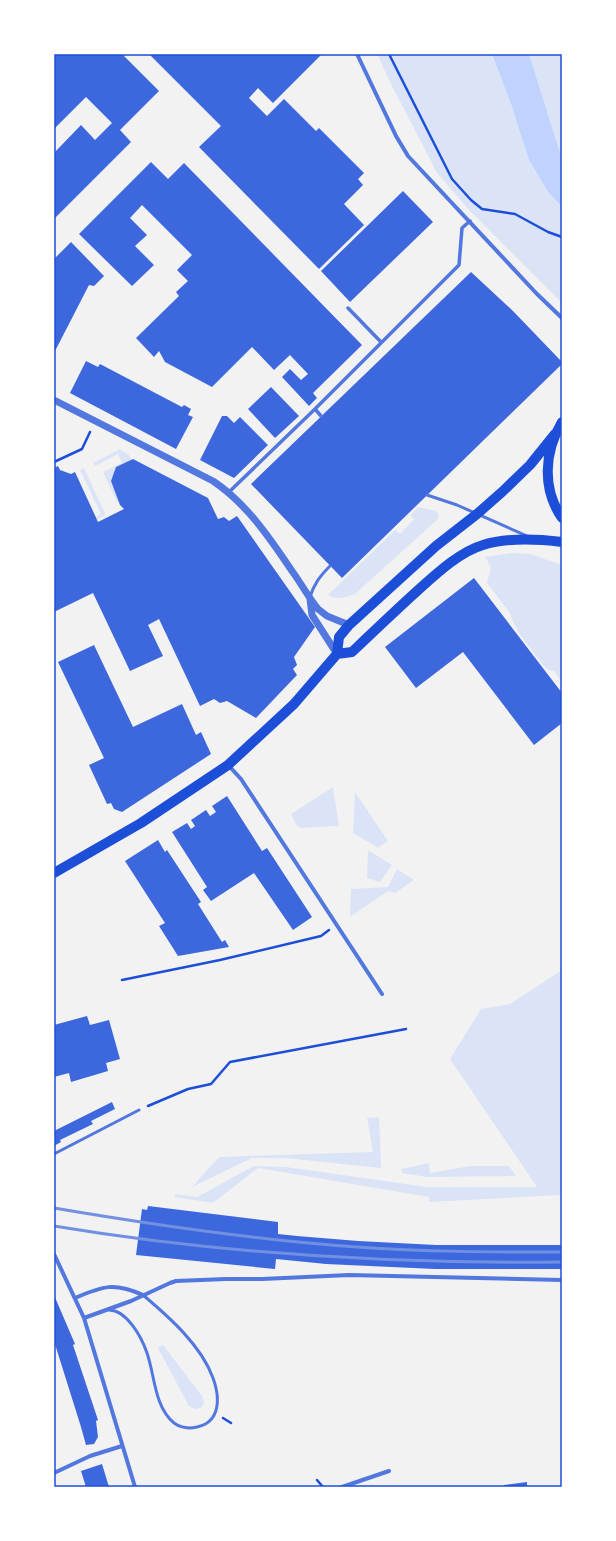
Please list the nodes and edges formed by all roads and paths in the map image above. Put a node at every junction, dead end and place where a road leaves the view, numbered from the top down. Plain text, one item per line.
1 (357, 54) edge
2 (389, 54) edge
3 (470, 221) junction
4 (562, 237) edge
5 (348, 308) dead end
6 (562, 318) edge
7 (382, 342) junction
8 (54, 400) edge
9 (315, 409) junction
10 (321, 416) dead end
11 (96, 421) junction
12 (562, 422) edge
13 (555, 434) junction
14 (54, 462) edge
15 (228, 493) junction
16 (427, 495) dead end
17 (477, 514) junction
18 (562, 518) edge
19 (534, 539) junction
20 (562, 542) edge
21 (330, 566) dead end
22 (310, 599) junction
23 (349, 625) junction
24 (337, 654) junction
25 (228, 765) junction
26 (54, 873) edge
27 (336, 925) junction
28 (122, 980) dead end
29 (382, 994) dead end
30 (406, 1029) dead end
31 (153, 1103) dead end
32 (139, 1110) dead end
33 (54, 1154) edge
34 (54, 1254) edge
35 (562, 1280) edge
36 (143, 1295) junction
37 (75, 1298) junction
38 (105, 1310) junction
39 (84, 1318) junction
40 (122, 1446) junction
41 (389, 1471) dead end
42 (54, 1473) edge
43 (317, 1480) dead end
44 (135, 1487) edge
45 (323, 1487) edge
46 (342, 1487) edge

1 - 3 street
2 - 4 path
3 - 6 street
3 - 7 street
5 - 7 street
7 - 9 street
8 - 11 street
9 - 10 street
9 - 15 street
11 - 14 path
11 - 15 street
12 - 13 main road
13 - 17 main road
13 - 18 main road
15 - 22 street
16 - 17 lane
17 - 19 lane
17 - 23 main road
19 - 20 main road
19 - 24 main road
21 - 22 lane
22 - 23 street
22 - 24 street
23 - 24 main road
24 - 25 main road
25 - 26 main road
25 - 27 street
27 - 28 path
27 - 29 street
30 - 31 path
32 - 33 lane
34 - 37 street
35 - 36 street
36 - 37 street
36 - 38 street
36 - 38 lane
37 - 39 street
38 - 39 street
39 - 40 street
40 - 42 street
40 - 44 street
41 - 46 street
43 - 45 path

